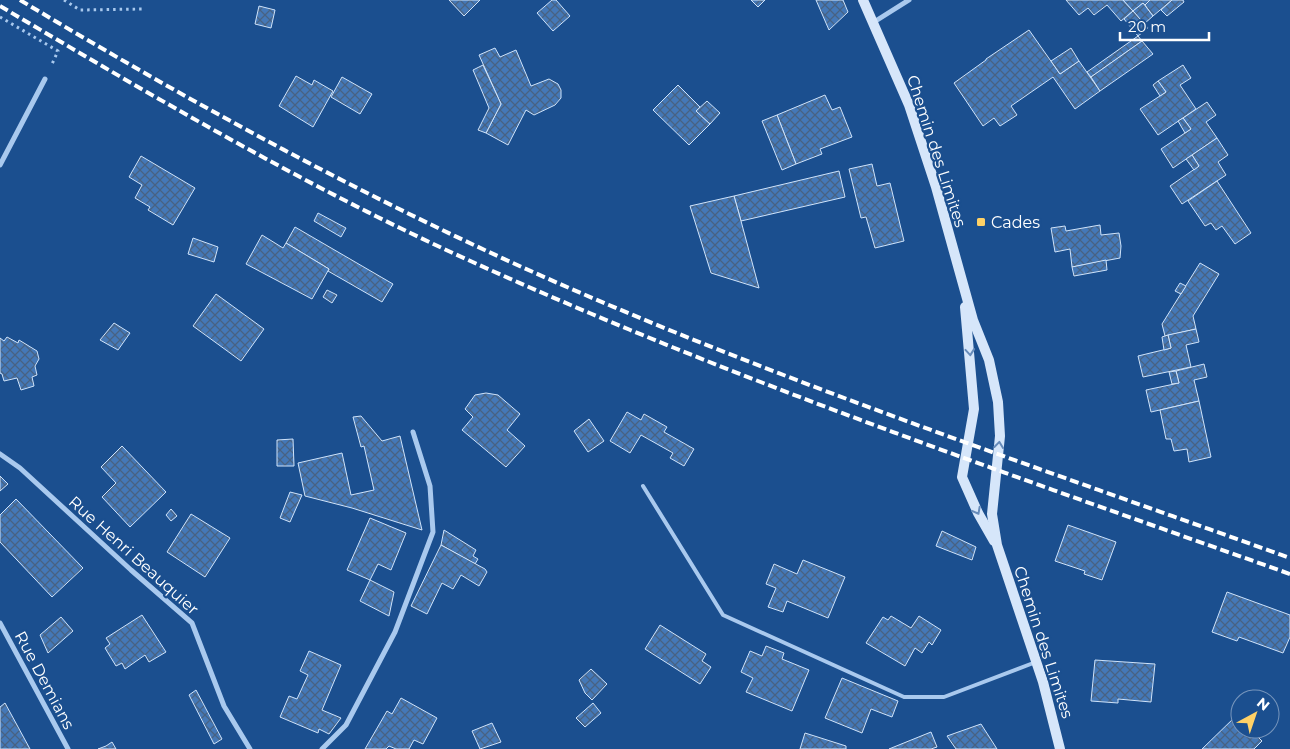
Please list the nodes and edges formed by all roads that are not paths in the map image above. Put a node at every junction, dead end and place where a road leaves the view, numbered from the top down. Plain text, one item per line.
1 (863, 0) edge
2 (909, 0) edge
3 (874, 22) junction
4 (45, 79) road end
5 (0, 165) edge
6 (964, 286) junction
7 (412, 432) dead end
8 (0, 454) edge
9 (642, 486) dead end
10 (996, 545) junction
11 (0, 623) edge
12 (1036, 662) junction
13 (68, 749) edge
14 (250, 749) edge
15 (322, 749) edge
16 (1060, 749) edge

1 - 3 street, Chemin des Limites
2 - 3 street
3 - 6 street, Chemin des Limites
4 - 5 street
10 -> 6 street, Chemin des Limites
6 -> 10 street, Chemin des Limites
7 - 15 street
8 - 14 street, Rue Henri Beauquier
9 - 12 lane
10 - 12 street, Chemin des Limites
11 - 13 street, Rue Demians
12 - 16 street, Chemin des Limites

